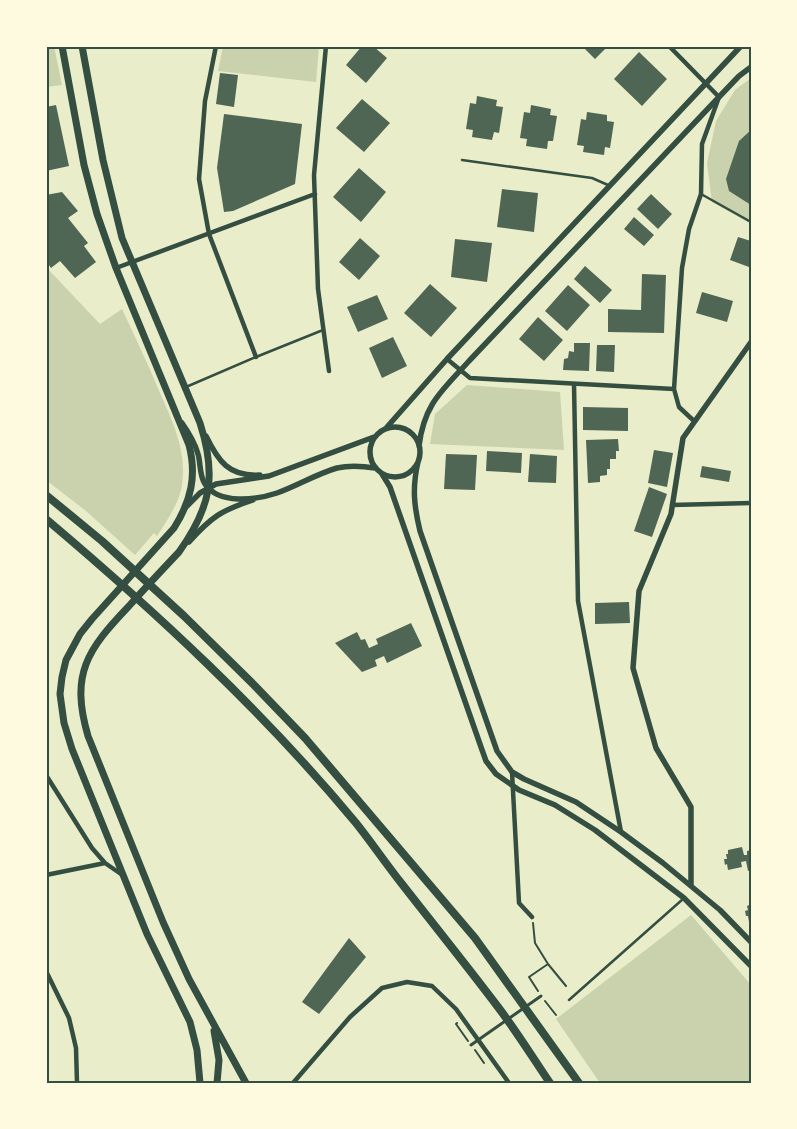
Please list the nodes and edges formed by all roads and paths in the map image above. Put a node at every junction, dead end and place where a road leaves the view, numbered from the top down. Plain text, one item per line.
1 (62, 46) edge
2 (82, 46) edge
3 (216, 46) edge
4 (326, 46) edge
5 (669, 46) edge
6 (742, 46) edge
7 (751, 68) edge
8 (706, 83) junction
9 (719, 97) junction
10 (462, 160) dead end
11 (609, 186) junction
12 (314, 194) junction
13 (701, 194) junction
14 (751, 222) edge
15 (209, 234) junction
16 (132, 262) junction
17 (116, 268) junction
18 (324, 330) junction
19 (751, 342) edge
20 (256, 357) junction
21 (447, 359) junction
22 (460, 370) junction
23 (329, 371) dead end
24 (574, 384) junction
25 (185, 388) junction
26 (674, 389) junction
27 (177, 415) junction
28 (694, 421) junction
29 (200, 423) junction
30 (387, 428) junction
31 (374, 437) junction
32 (419, 446) junction
33 (418, 462) junction
34 (375, 468) junction
35 (279, 472) junction
36 (382, 474) junction
37 (208, 488) junction
38 (46, 495) edge
39 (268, 496) junction
40 (751, 503) edge
41 (672, 505) junction
42 (184, 512) junction
43 (46, 519) edge
44 (179, 552) junction
45 (512, 772) junction
46 (46, 775) edge
47 (513, 786) junction
48 (621, 832) junction
49 (105, 863) junction
50 (122, 874) junction
51 (46, 875) edge
52 (692, 885) junction
53 (684, 898) junction
54 (532, 917) joint
55 (751, 942) edge
56 (548, 964) junction
57 (751, 966) edge
58 (46, 971) edge
59 (529, 977) dead end
60 (566, 986) dead end
61 (541, 996) dead end
62 (569, 1000) dead end
63 (205, 1010) junction
64 (456, 1024) dead end
65 (471, 1045) junction
66 (197, 1060) junction
67 (486, 1066) dead end
68 (77, 1083) edge
69 (194, 1083) edge
70 (200, 1083) edge
71 (217, 1083) edge
72 (246, 1083) edge
73 (293, 1083) edge
74 (509, 1083) edge
75 (550, 1083) edge
76 (579, 1083) edge

1 - 17 main road
2 - 16 main road
3 - 15 street
4 - 12 street
5 - 8 street
6 - 8 street
7 - 9 street
8 - 9 street
8 - 11 street
9 - 13 street
9 - 22 street
10 - 11 lane
11 - 21 street
12 - 15 street
12 - 18 street
13 - 14 lane
13 - 26 street
15 - 16 street
15 - 20 street
16 - 17 street
16 - 25 main road
17 - 27 main road
18 - 20 lane
18 - 23 street
19 - 28 street
20 - 25 lane
21 - 22 street
21 - 30 street
22 - 24 street
22 - 32 street
24 - 26 street
24 - 48 street
25 - 29 main road
26 - 28 street
27 - 37 street
27 - 42 main road
28 - 41 street
29 - 35 street
29 - 37 main road
30 - 31 street
30 - 32 street
31 - 34 street
31 - 35 street
32 - 33 street
33 - 36 street
33 - 45 street
34 - 36 street
34 - 39 street
35 - 37 street
36 - 47 street
37 - 39 street
37 - 42 street
37 - 44 main road
38 - 76 highway
39 - 44 street
40 - 41 street
41 - 52 street
42 - 50 main road
43 - 75 highway
44 - 63 main road
45 - 47 street
45 - 48 street
46 - 49 street
47 - 53 street
47 - 54 street
48 - 52 street
49 - 50 street
49 - 51 street
50 - 66 main road
52 - 55 street
53 - 57 street
53 - 62 lane
54 - 56 path
56 - 59 path
56 - 60 path
58 - 68 street
61 - 65 street
63 - 71 main road
63 - 72 main road
64 - 65 path
65 - 67 path
66 - 69 main road
66 - 70 main road
73 - 74 street

